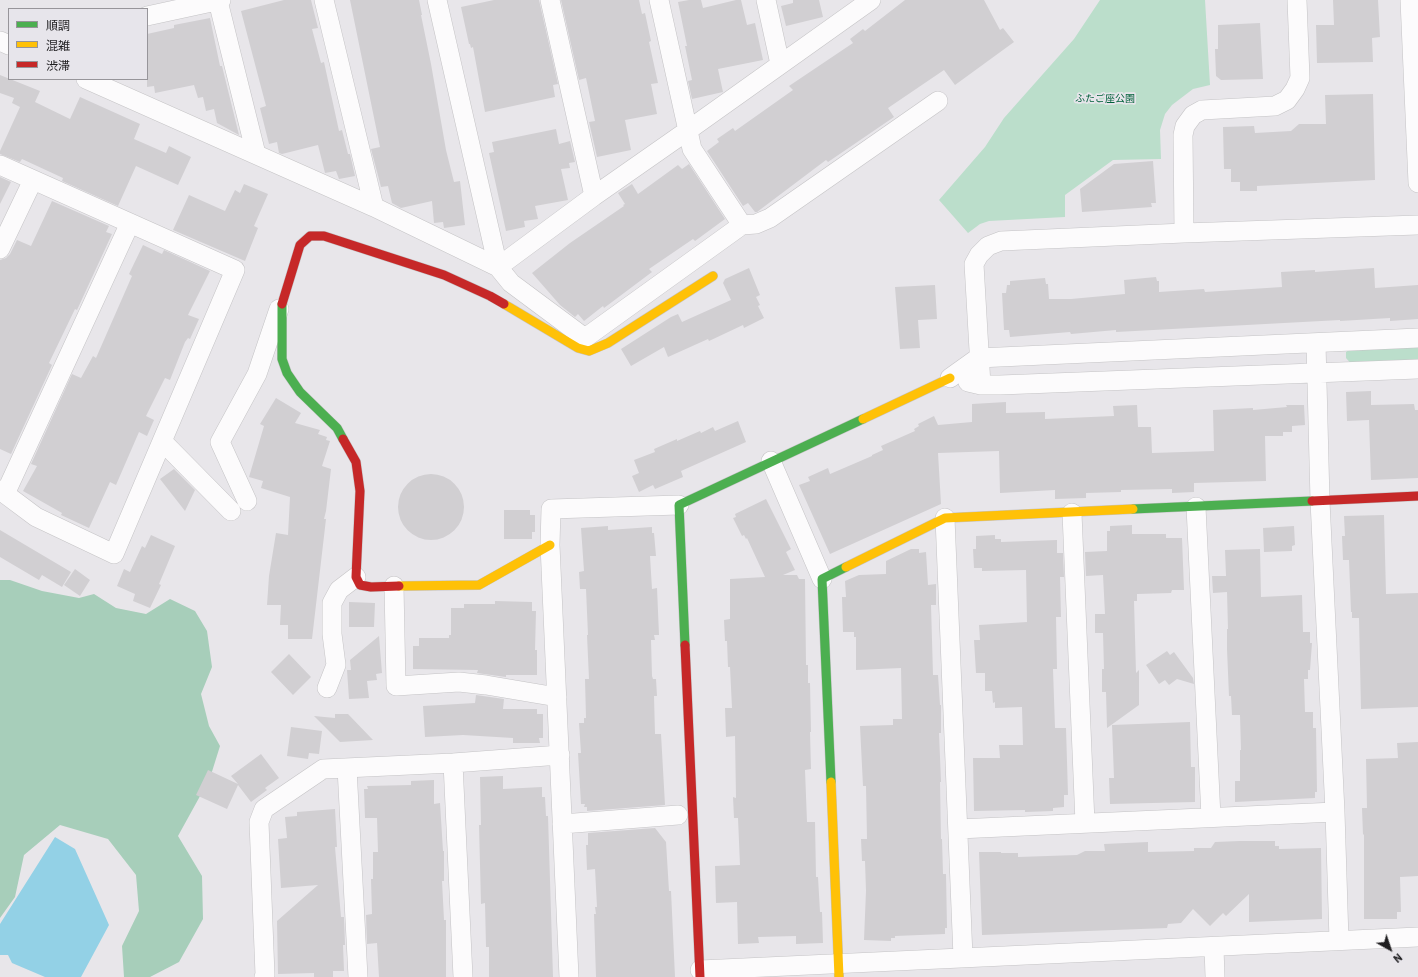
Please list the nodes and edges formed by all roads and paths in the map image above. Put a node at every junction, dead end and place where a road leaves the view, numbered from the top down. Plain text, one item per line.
1 (220, 0) edge
2 (324, 0) edge
3 (437, 0) edge
4 (550, 0) edge
5 (659, 0) edge
6 (766, 0) edge
7 (870, 0) edge
8 (1297, 0) edge
9 (1410, 0) edge
10 (148, 16) edge
11 (780, 64) junction
12 (88, 80) edge
13 (938, 101) dead end
14 (688, 131) junction
15 (256, 154) junction
16 (0, 165) edge
17 (33, 180) junction
18 (1418, 183) edge
19 (594, 196) junction
20 (374, 207) junction
21 (130, 223) junction
22 (742, 225) junction
23 (1418, 225) edge
24 (1184, 233) junction
25 (0, 249) edge
26 (498, 267) junction
27 (713, 276) dead end
28 (282, 303) junction
29 (1418, 338) edge
30 (582, 343) junction
31 (1316, 343) junction
32 (978, 358) junction
33 (1418, 369) edge
34 (1317, 374) junction
35 (950, 378) junction
36 (981, 385) junction
37 (162, 441) junction
38 (771, 461) junction
39 (2, 492) edge
40 (1418, 496) edge
41 (1320, 501) junction
42 (679, 505) junction
43 (1196, 507) junction
44 (1072, 513) junction
45 (945, 518) junction
46 (550, 545) junction
47 (356, 577) junction
48 (822, 579) junction
49 (394, 586) junction
50 (327, 688) dead end
51 (557, 697) junction
52 (560, 755) junction
53 (453, 763) junction
54 (347, 768) junction
55 (1335, 812) junction
56 (678, 814) dead end
57 (1211, 817) junction
58 (1085, 823) junction
59 (562, 824) junction
60 (958, 829) junction
61 (1418, 937) edge
62 (1339, 940) junction
63 (1214, 947) junction
64 (963, 957) junction
65 (839, 970) edge
66 (700, 973) edge
67 (264, 977) edge
68 (358, 977) edge
69 (462, 977) edge
70 (569, 977) edge
71 (1215, 977) edge

1 - 10 street
1 - 15 street
2 - 20 street
3 - 26 street
4 - 19 street
5 - 14 street
6 - 11 street
7 - 11 street
8 - 24 street
9 - 18 street
11 - 14 street
12 - 15 street
13 - 22 street
14 - 19 street
14 - 22 street
15 - 20 street
16 - 17 street
17 - 21 street
17 - 25 street
19 - 26 street
20 - 26 street
21 - 37 street
21 - 39 street
22 - 30 street
23 - 24 street
24 - 32 street
26 - 30 street
27 - 30 street
28 - 30 street
28 - 37 street
28 - 47 street
29 - 31 street
31 - 32 street
31 - 34 street
32 - 35 street
32 - 36 street
33 - 34 street
34 - 36 street
34 - 41 street
35 - 36 street
35 - 38 street
37 - 39 street
38 - 42 street
38 - 48 street
40 - 41 street
41 - 43 street
41 - 55 street
42 - 46 street
42 - 66 street
43 - 44 street
43 - 57 street
44 - 45 street
44 - 58 street
45 - 48 street
45 - 60 street
46 - 49 street
46 - 51 street
47 - 49 street
47 - 50 street
48 - 65 street
49 - 51 street
51 - 52 street
52 - 53 street
52 - 59 street
53 - 54 street
53 - 69 street
54 - 67 street
54 - 68 street
55 - 57 street
55 - 62 street
56 - 59 street
57 - 58 street
58 - 60 street
59 - 70 street
60 - 64 street
61 - 62 street
62 - 63 street
63 - 64 street
63 - 71 street
64 - 65 street
65 - 66 street

